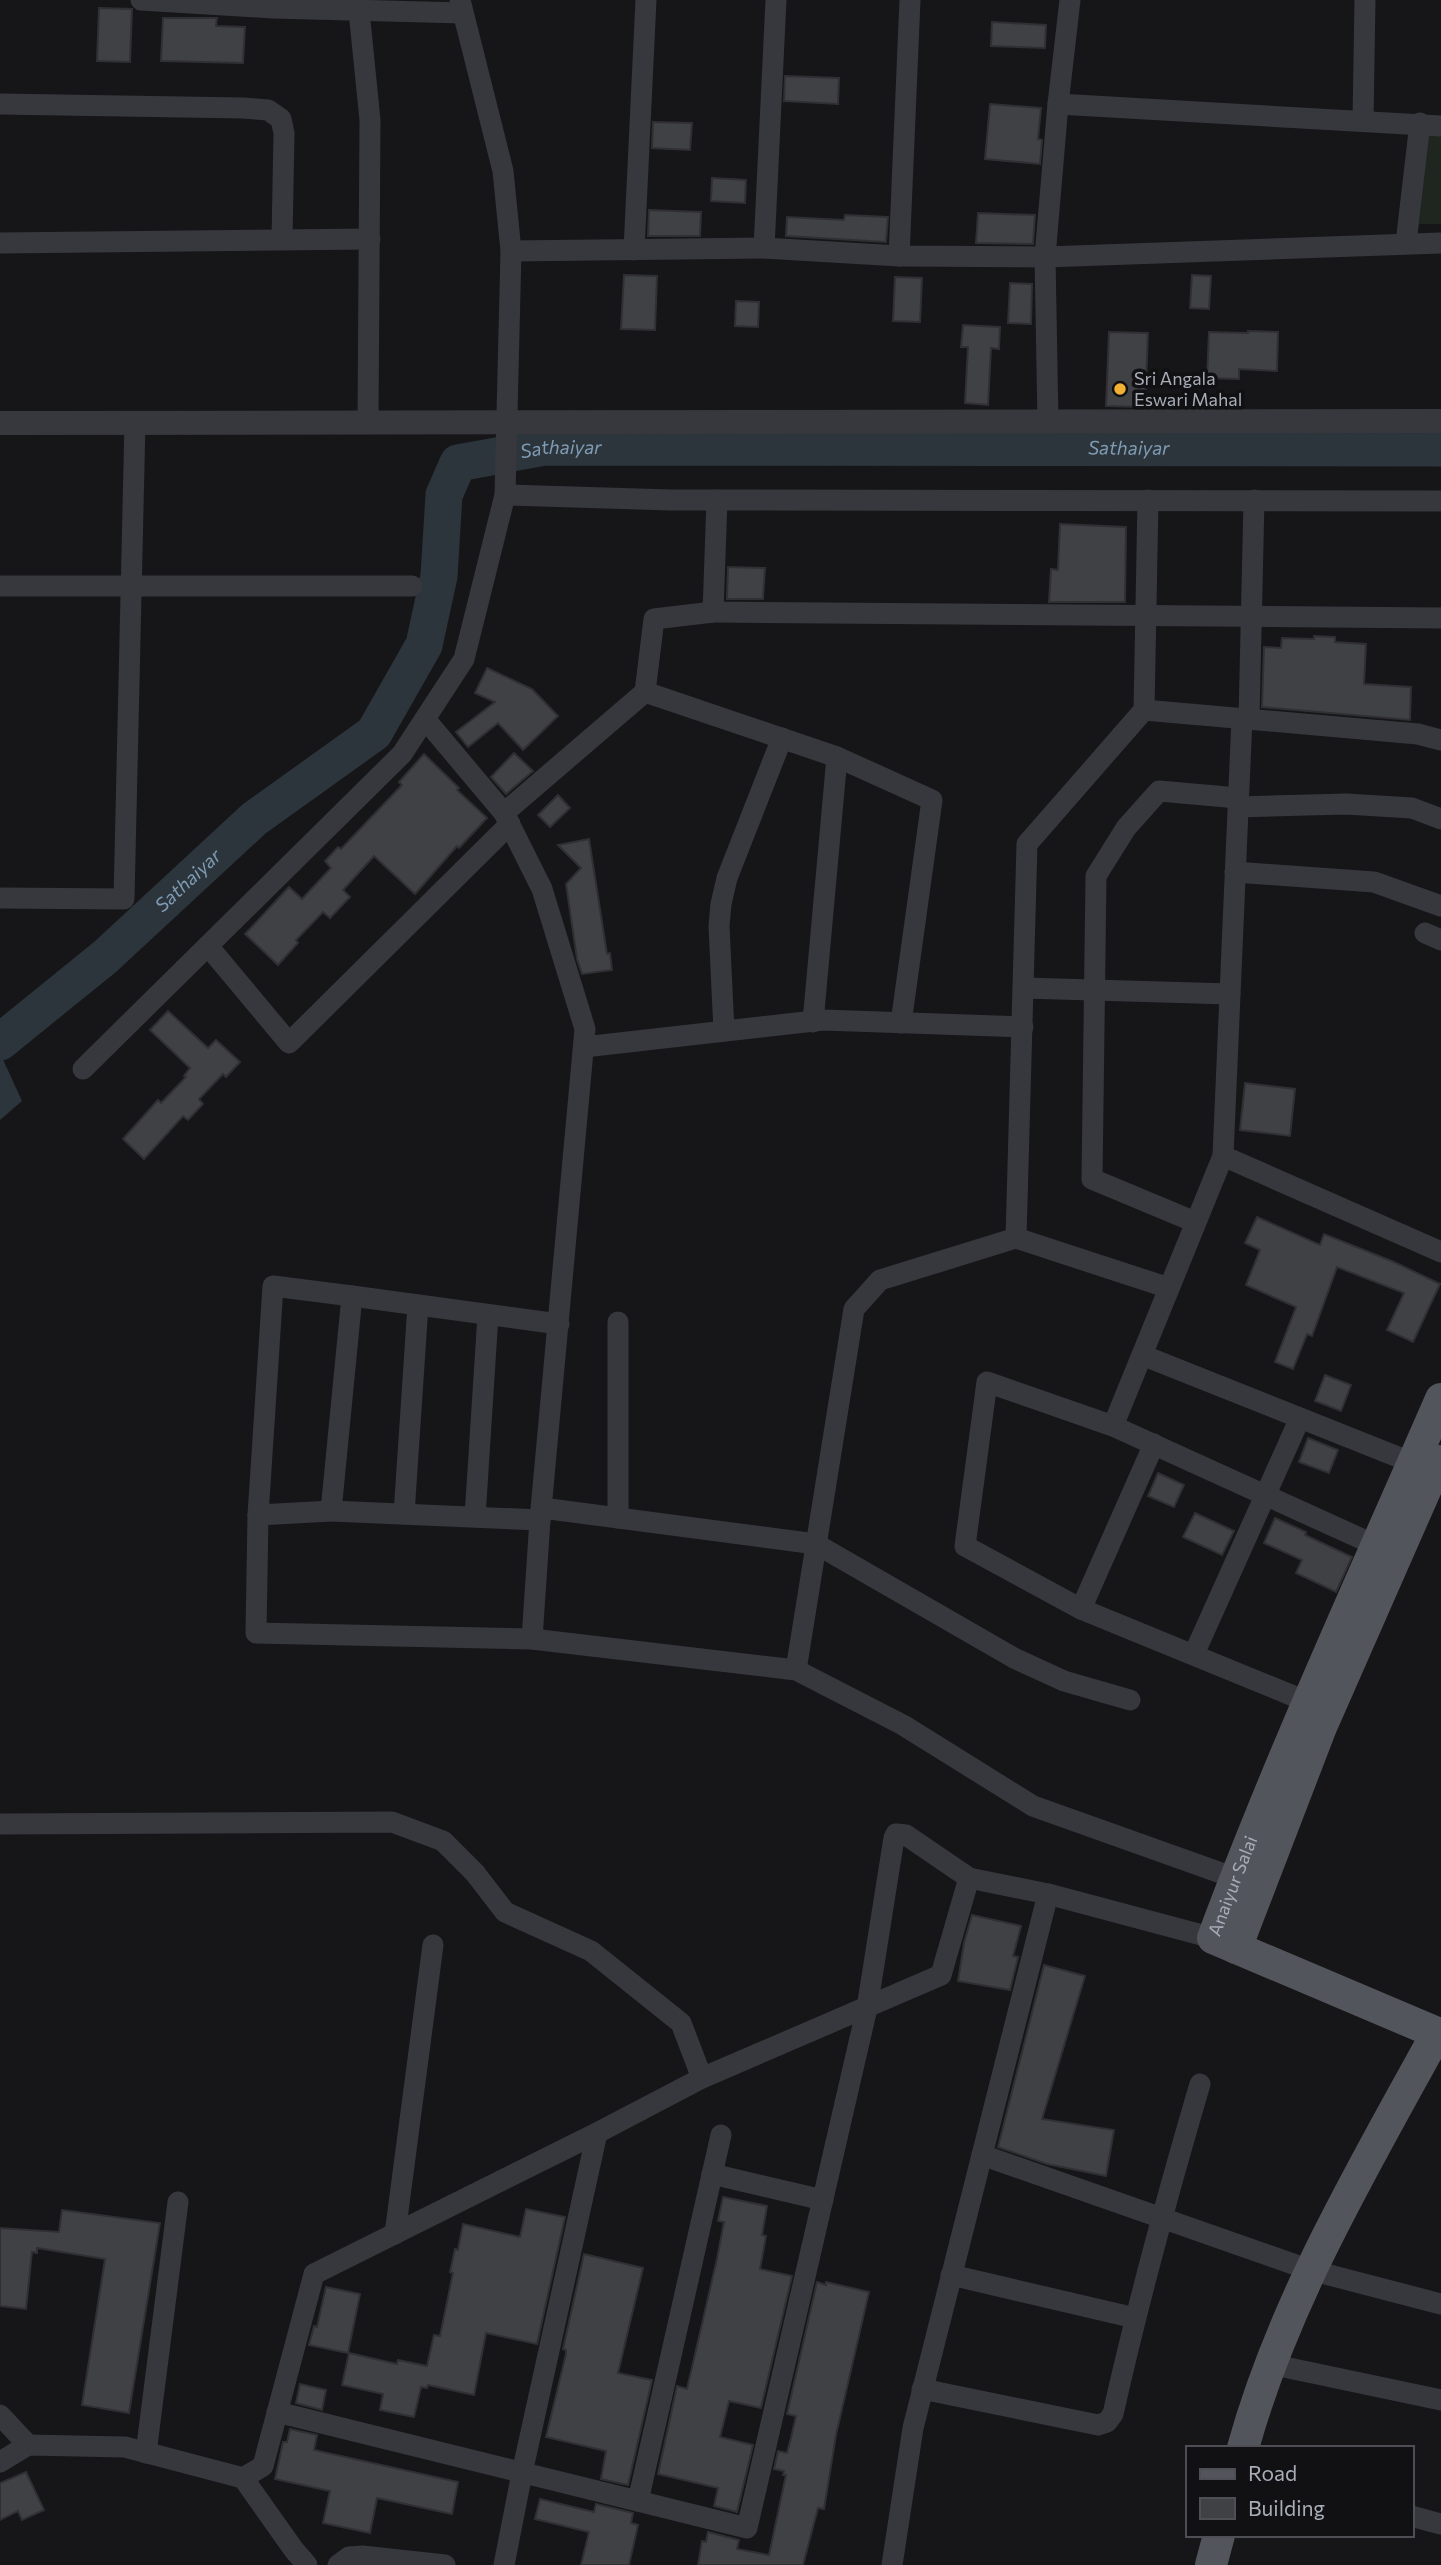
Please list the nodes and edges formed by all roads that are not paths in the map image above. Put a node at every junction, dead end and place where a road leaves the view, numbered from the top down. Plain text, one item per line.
1 (141, 0) edge
2 (646, 0) edge
3 (776, 0) edge
4 (910, 0) edge
5 (1070, 0) edge
6 (1365, 0) edge
7 (273, 4) edge
8 (462, 7) edge
9 (359, 11) junction
10 (0, 104) edge
11 (1058, 104) junction
12 (1363, 120) junction
13 (1430, 124) edge
14 (282, 239) junction
15 (370, 239) junction
16 (0, 243) edge
17 (1406, 243) junction
18 (1441, 243) edge
19 (764, 248) junction
20 (634, 250) junction
21 (511, 251) junction
22 (899, 256) junction
23 (1045, 257) junction
24 (1441, 421) edge
25 (135, 422) junction
26 (368, 422) junction
27 (1048, 422) junction
28 (0, 423) edge
29 (506, 431) junction
30 (505, 488) junction
31 (717, 500) junction
32 (1148, 500) junction
33 (1254, 500) junction
34 (1441, 501) edge
35 (0, 586) edge
36 (412, 586) dead end
37 (131, 587) junction
38 (713, 612) junction
39 (1145, 618) junction
40 (1251, 618) junction
41 (1441, 618) edge
42 (645, 692) junction
43 (1144, 710) junction
44 (425, 719) junction
45 (1245, 719) junction
46 (782, 738) junction
47 (1441, 740) edge
48 (837, 757) junction
49 (1238, 802) junction
50 (507, 819) junction
51 (1441, 819) edge
52 (1235, 872) junction
53 (0, 898) edge
54 (1441, 906) edge
55 (208, 946) junction
56 (1024, 988) junction
57 (1094, 989) junction
58 (1230, 994) junction
59 (813, 1022) junction
60 (901, 1023) junction
61 (1023, 1027) junction
62 (724, 1031) junction
63 (584, 1046) junction
64 (83, 1069) dead end
65 (1223, 1156) junction
66 (1195, 1222) junction
67 (1016, 1238) junction
68 (1441, 1252) edge
69 (1169, 1288) junction
70 (352, 1296) junction
71 (418, 1305) junction
72 (488, 1315) junction
73 (618, 1322) dead end
74 (559, 1325) junction
75 (1142, 1355) junction
76 (1441, 1399) edge
77 (1300, 1418) junction
78 (1113, 1426) junction
79 (1154, 1444) junction
80 (1427, 1458) edge
81 (1266, 1494) junction
82 (331, 1511) junction
83 (404, 1514) junction
84 (541, 1514) junction
85 (258, 1515) junction
86 (475, 1517) junction
87 (618, 1518) junction
88 (816, 1544) junction
89 (1375, 1545) junction
90 (1081, 1609) junction
91 (532, 1639) junction
92 (1194, 1654) junction
93 (796, 1670) junction
94 (1130, 1700) dead end
95 (1308, 1702) junction
96 (0, 1824) edge
97 (968, 1878) junction
98 (1235, 1878) junction
99 (1048, 1894) junction
100 (1225, 1943) junction
101 (433, 1945) dead end
102 (867, 2008) junction
103 (1439, 2029) edge
104 (702, 2078) junction
105 (1200, 2084) dead end
106 (597, 2133) junction
107 (721, 2135) dead end
108 (982, 2155) junction
109 (712, 2174) junction
110 (823, 2200) junction
111 (178, 2202) dead end
112 (1161, 2217) junction
113 (395, 2234) junction
114 (1310, 2270) junction
115 (951, 2275) junction
116 (1441, 2304) edge
117 (1135, 2318) junction
118 (1270, 2364) junction
119 (922, 2389) junction
120 (1441, 2400) edge
121 (277, 2413) junction
122 (0, 2415) edge
123 (29, 2445) junction
124 (1244, 2446) edge
125 (146, 2453) junction
126 (0, 2462) edge
127 (522, 2473) junction
128 (243, 2478) junction
129 (638, 2501) junction
130 (1413, 2517) edge
131 (1441, 2524) edge
132 (1218, 2537) edge
133 (307, 2565) edge
134 (338, 2565) edge
135 (445, 2565) edge
136 (503, 2565) edge
137 (892, 2565) edge
138 (1211, 2565) edge

1 - 7 street
2 - 20 street
3 - 19 street
4 - 22 street
5 - 11 street
6 - 12 street
7 - 9 street
8 - 9 street
8 - 21 street
9 - 15 street
10 - 14 street
11 - 12 street
11 - 23 street
12 - 13 street
13 - 17 street
14 - 15 street
14 - 16 street
15 - 26 street
17 - 18 street
17 - 23 street
19 - 20 street
19 - 22 street
20 - 21 street
21 - 29 street
22 - 23 street
23 - 27 street
24 - 27 street
25 - 26 street
25 - 28 street
25 - 37 street
26 - 29 street
27 - 29 street
29 - 30 street
30 - 31 street
30 - 44 street
31 - 32 street
31 - 38 street
32 - 33 street
32 - 39 street
33 - 34 street
33 - 40 street
35 - 37 street
36 - 37 street
37 - 53 street
38 - 39 street
38 - 42 street
39 - 40 street
39 - 43 street
40 - 41 street
40 - 45 street
42 - 46 street
42 - 50 street
43 - 45 street
43 - 56 street
44 - 50 street
44 - 55 street
45 - 47 street
45 - 49 street
46 - 48 street
46 - 62 street
48 - 59 street
48 - 60 street
49 - 51 street
49 - 52 street
49 - 57 street
50 - 55 street
50 - 63 street
52 - 54 street
52 - 58 street
55 - 64 street
56 - 57 street
56 - 61 street
57 - 58 street
57 - 66 street
58 - 65 street
59 - 60 street
59 - 62 street
60 - 61 street
61 - 67 street
62 - 63 street
63 - 74 street
65 - 66 street
65 - 68 street
66 - 69 street
67 - 69 street
67 - 88 street
69 - 75 street
70 - 71 street
70 - 82 street
70 - 85 street
71 - 72 street
71 - 83 street
72 - 74 street
72 - 86 street
73 - 87 street
74 - 84 street
75 - 77 street
75 - 78 street
76 - 80 main road, Anaiyur Salai
77 - 80 street
77 - 81 street
78 - 79 street
78 - 90 street
79 - 81 street
79 - 90 street
80 - 89 main road, Anaiyur Salai
80 - 100 main road, Anaiyur Salai
81 - 89 street
81 - 92 street
82 - 83 street
82 - 85 street
83 - 86 street
84 - 86 street
84 - 87 street
84 - 91 street
85 - 91 street
87 - 88 street
88 - 93 street
88 - 94 street
89 - 95 main road, Anaiyur Salai
90 - 92 street
91 - 93 street
92 - 95 street
93 - 98 street
95 - 98 main road, Anaiyur Salai
96 - 104 street
97 - 99 street
97 - 102 street
97 - 102 street
98 - 100 main road, Anaiyur Salai
99 - 100 street
99 - 108 street
100 - 103 main road
101 - 113 street
102 - 104 street
102 - 110 street
103 - 114 main road
104 - 106 street
105 - 112 street
106 - 113 street
106 - 127 street
107 - 109 street
108 - 112 street
108 - 115 street
109 - 110 street
109 - 129 street
110 - 129 street
111 - 125 street
112 - 114 street
112 - 117 street
113 - 121 street
114 - 116 street
114 - 118 main road
115 - 117 street
115 - 119 street
117 - 119 street
118 - 120 street
118 - 124 main road
119 - 137 street
121 - 127 street
121 - 128 street
122 - 123 street
123 - 125 street
123 - 126 street
125 - 128 street
127 - 129 street
127 - 136 street
128 - 133 street
130 - 131 street
132 - 138 main road
134 - 135 street

